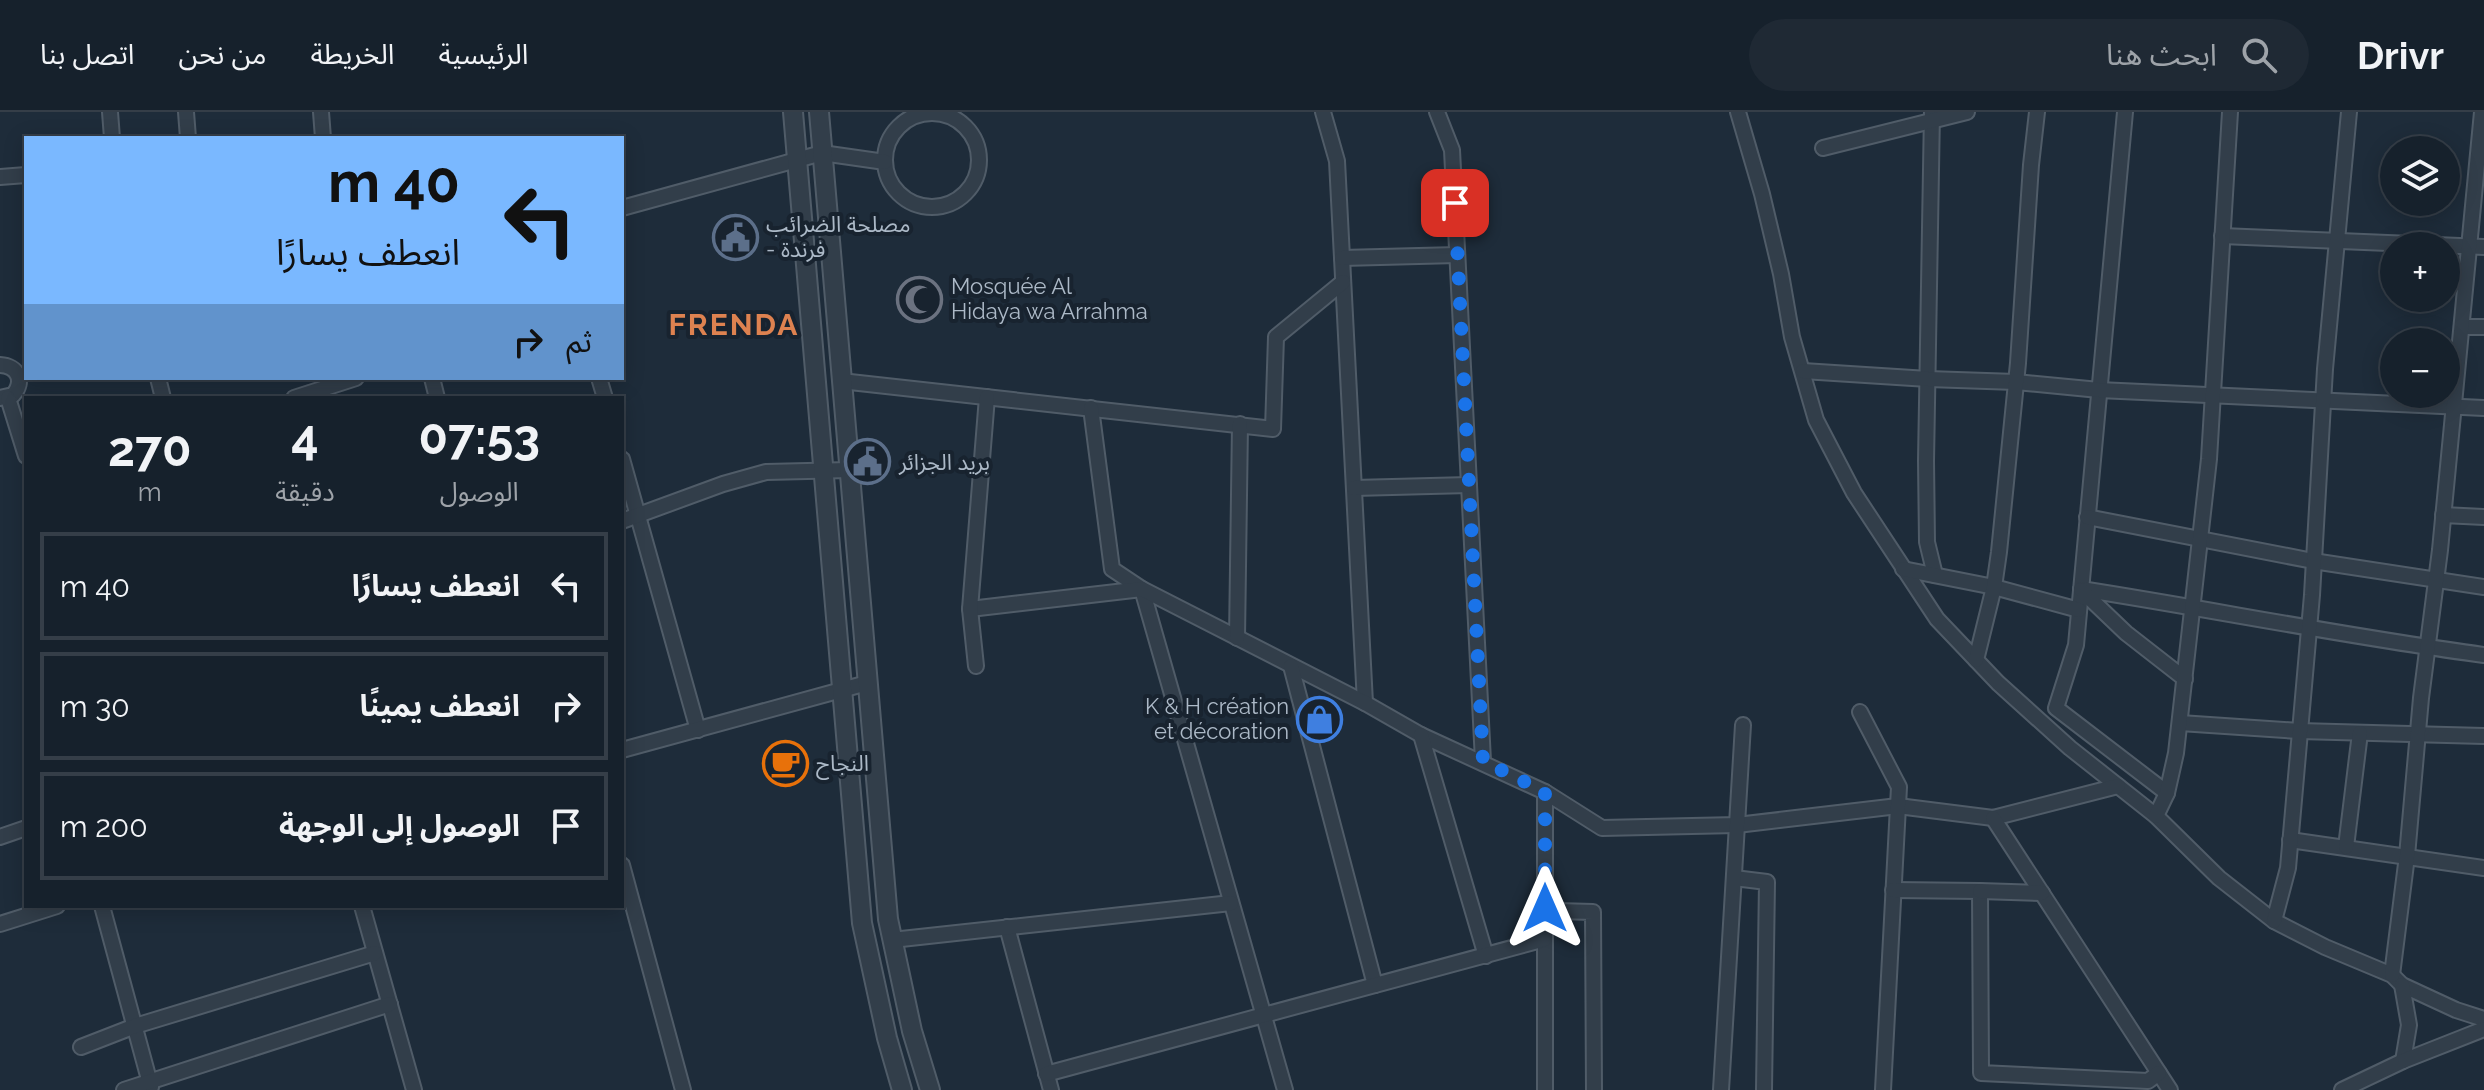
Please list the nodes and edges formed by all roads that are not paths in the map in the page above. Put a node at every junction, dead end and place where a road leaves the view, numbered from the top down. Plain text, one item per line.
1 (110, 112) edge
2 (186, 112) edge
3 (321, 112) edge
4 (793, 112) edge
5 (819, 112) edge
6 (934, 112) edge
7 (1323, 112) edge
8 (1437, 112) edge
9 (1738, 112) edge
10 (1967, 112) edge
11 (2037, 112) edge
12 (2125, 112) edge
13 (2230, 112) edge
14 (2349, 112) edge
15 (2482, 112) edge
16 (1932, 116) edge
17 (112, 136) edge
18 (188, 136) edge
19 (323, 136) edge
20 (1823, 148) dead end
21 (822, 153) junction
22 (797, 160) junction
23 (2480, 160) edge
24 (885, 162) junction
25 (24, 175) edge
26 (0, 177) edge
27 (624, 207) edge
28 (2222, 236) junction
29 (2336, 241) junction
30 (2468, 247) junction
31 (2484, 247) edge
32 (1457, 255) junction
33 (1342, 258) junction
34 (1343, 282) junction
35 (2462, 327) junction
36 (2484, 327) edge
37 (2460, 347) edge
38 (0, 365) edge
39 (1803, 371) junction
40 (22, 373) edge
41 (1928, 379) junction
42 (350, 380) edge
43 (841, 381) junction
44 (2016, 382) junction
45 (2099, 390) junction
46 (2213, 394) junction
47 (300, 396) edge
48 (987, 397) junction
49 (4, 398) edge
50 (2323, 400) junction
51 (2380, 403) edge
52 (2460, 407) edge
53 (1091, 408) junction
54 (2454, 408) edge
55 (2484, 408) edge
56 (1240, 424) junction
57 (24, 451) edge
58 (624, 466) edge
59 (823, 470) junction
60 (849, 470) junction
61 (1469, 485) junction
62 (1354, 488) junction
63 (2443, 515) junction
64 (638, 516) junction
65 (2087, 517) junction
66 (2484, 517) edge
67 (624, 520) edge
68 (2201, 538) junction
69 (2313, 561) junction
70 (1903, 569) junction
71 (1935, 575) junction
72 (2436, 579) junction
73 (1994, 587) junction
74 (2484, 587) edge
75 (1142, 589) junction
76 (2081, 589) junction
77 (2193, 606) junction
78 (970, 609) junction
79 (2079, 610) junction
80 (2308, 628) junction
81 (1237, 638) junction
82 (2427, 647) junction
83 (2484, 655) edge
84 (1976, 660) junction
85 (976, 666) dead end
86 (1291, 666) junction
87 (2185, 679) junction
88 (867, 683) junction
89 (841, 690) junction
90 (1365, 703) junction
91 (1860, 712) dead end
92 (2180, 723) junction
93 (1743, 725) dead end
94 (698, 730) junction
95 (2299, 731) junction
96 (2360, 733) junction
97 (1421, 735) junction
98 (2418, 735) junction
99 (2484, 736) edge
100 (624, 749) edge
101 (1483, 761) junction
102 (2118, 786) junction
103 (1545, 792) junction
104 (2167, 793) junction
105 (1898, 806) junction
106 (2156, 816) junction
107 (1993, 818) junction
108 (1737, 825) junction
109 (24, 829) edge
110 (0, 837) edge
111 (2290, 840) junction
112 (2346, 847) junction
113 (2407, 856) junction
114 (2484, 868) edge
115 (624, 872) edge
116 (1734, 878) junction
117 (1893, 890) junction
118 (1980, 891) junction
119 (2042, 893) junction
120 (1231, 903) junction
121 (51, 908) edge
122 (103, 908) edge
123 (363, 908) edge
124 (1545, 908) junction
125 (2274, 921) junction
126 (0, 924) edge
127 (1007, 927) junction
128 (1545, 939) junction
129 (892, 940) junction
130 (375, 953) junction
131 (1486, 956) junction
132 (2397, 980) junction
133 (1375, 985) junction
134 (390, 1004) junction
135 (1264, 1016) junction
136 (2484, 1019) edge
137 (135, 1026) junction
138 (2484, 1029) edge
139 (81, 1047) dead end
140 (2403, 1061) junction
141 (2159, 1073) junction
142 (1046, 1074) junction
143 (151, 1086) edge
144 (124, 1090) edge
145 (414, 1090) edge
146 (683, 1090) edge
147 (902, 1090) edge
148 (930, 1090) edge
149 (1051, 1090) edge
150 (1285, 1090) edge
151 (1545, 1090) edge
152 (1594, 1090) edge
153 (1721, 1090) edge
154 (1764, 1090) edge
155 (1883, 1090) edge
156 (2170, 1090) edge
157 (2342, 1090) edge

1 - 17 street
2 - 18 street
3 - 19 street
4 - 22 street
5 - 21 street
6 - 24 street
6 - 24 street
7 - 33 street
8 - 32 street
9 - 39 street
10 - 16 street
11 - 44 street
12 - 45 street
13 - 28 street
14 - 29 street
15 - 23 street
16 - 20 street
16 - 41 street
21 - 22 street
21 - 24 street
21 - 43 street
22 - 27 street
22 - 59 street
23 - 30 street
25 - 26 street
28 - 29 street
28 - 46 street
29 - 30 street
29 - 50 street
30 - 31 street
30 - 35 street
32 - 33 street
32 - 61 street
33 - 34 street
34 - 56 street
34 - 62 street
35 - 36 street
35 - 37 street
38 - 40 street
39 - 41 street
39 - 70 street
40 - 49 street
41 - 44 street
41 - 71 street
42 - 47 street
43 - 48 street
43 - 60 street
44 - 45 street
44 - 73 street
45 - 46 street
45 - 65 street
46 - 50 street
46 - 68 street
48 - 53 street
48 - 78 street
49 - 57 street
50 - 51 street
50 - 69 street
52 - 55 street
53 - 56 street
53 - 75 street
54 - 63 street
56 - 81 street
58 - 64 street
59 - 60 street
59 - 64 street
59 - 89 street
60 - 88 street
61 - 62 street
61 - 101 street
62 - 90 street
63 - 66 street
63 - 72 street
64 - 67 street
64 - 94 street
65 - 68 street
65 - 76 street
68 - 69 street
68 - 77 street
69 - 72 street
69 - 80 street
70 - 71 street
70 - 84 street
71 - 73 street
72 - 74 street
72 - 82 street
73 - 79 street
73 - 84 street
75 - 78 street
75 - 81 street
75 - 120 street
76 - 77 street
76 - 79 street
76 - 87 street
77 - 80 street
77 - 87 street
78 - 85 street
79 - 104 street
80 - 82 street
80 - 95 street
81 - 86 street
82 - 83 street
82 - 98 street
84 - 102 street
86 - 90 street
86 - 133 street
87 - 92 street
88 - 89 street
88 - 129 street
89 - 94 street
89 - 147 street
90 - 97 street
91 - 105 street
92 - 95 street
92 - 104 street
93 - 108 street
94 - 100 street
95 - 96 street
95 - 111 street
96 - 98 street
96 - 112 street
97 - 101 street
97 - 131 street
98 - 99 street
98 - 113 street
101 - 103 street
102 - 106 street
102 - 107 street
103 - 108 street
103 - 124 street
104 - 106 street
105 - 107 street
105 - 108 street
105 - 117 street
106 - 125 street
107 - 119 street
108 - 116 street
109 - 110 street
111 - 112 street
111 - 125 street
112 - 113 street
113 - 114 street
113 - 132 street
115 - 146 street
116 - 153 street
116 - 154 street
117 - 118 street
117 - 155 street
118 - 119 street
118 - 141 street
119 - 141 street
120 - 127 street
120 - 135 street
121 - 126 street
122 - 137 street
123 - 130 street
124 - 128 street
124 - 152 street
125 - 132 street
127 - 129 street
127 - 142 street
128 - 131 street
128 - 151 street
129 - 148 street
130 - 134 street
130 - 137 street
131 - 133 street
132 - 136 street
132 - 140 street
133 - 135 street
134 - 143 street
134 - 145 street
135 - 142 street
135 - 150 street
137 - 139 street
137 - 143 street
138 - 140 street
140 - 157 street
141 - 156 street
142 - 149 street
143 - 144 street

